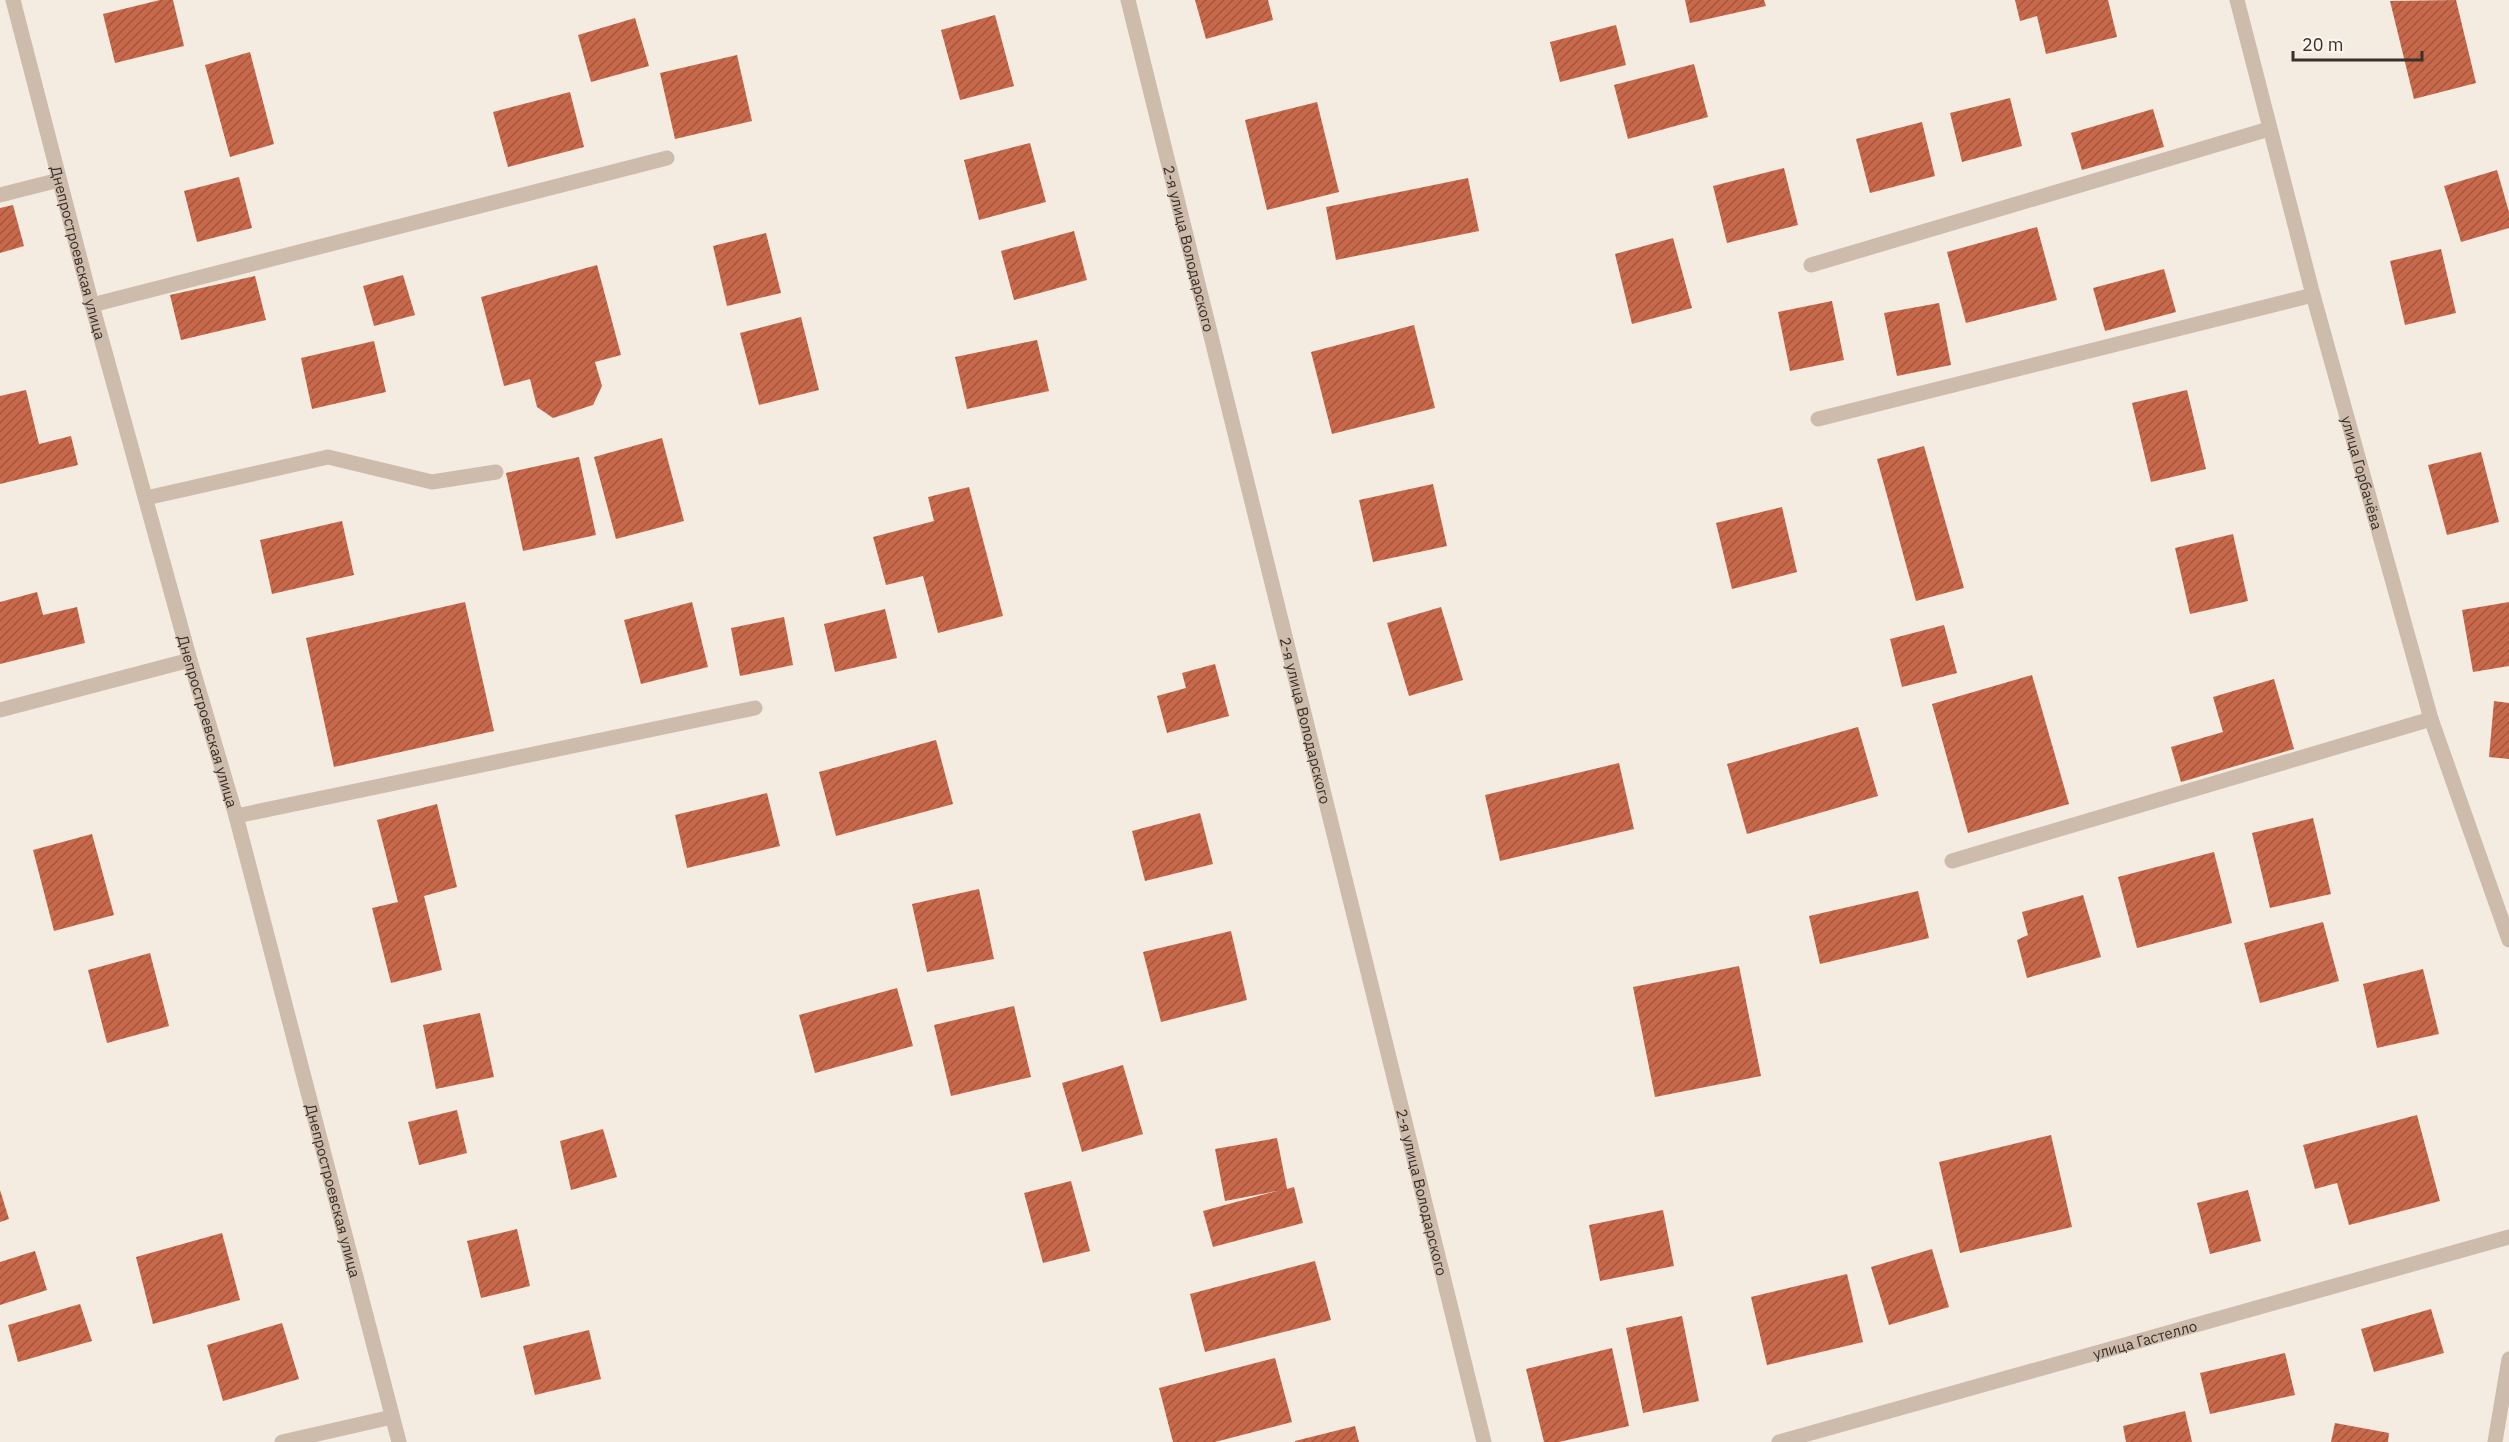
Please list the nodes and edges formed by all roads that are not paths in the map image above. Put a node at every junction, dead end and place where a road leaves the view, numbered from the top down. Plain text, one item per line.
1 (14, 0) edge
2 (1128, 0) edge
3 (2237, 0) edge
4 (2270, 129) junction
5 (667, 158) dead end
6 (58, 180) junction
7 (0, 195) edge
8 (1811, 265) dead end
9 (2313, 295) junction
10 (92, 305) junction
11 (1818, 419) dead end
12 (496, 472) dead end
13 (146, 498) junction
14 (190, 660) junction
15 (754, 708) dead end
16 (0, 710) edge
17 (2431, 719) junction
18 (236, 816) junction
19 (1952, 861) dead end
20 (2509, 940) edge
21 (2509, 1237) edge
22 (2509, 1359) edge
23 (392, 1417) junction
24 (282, 1442) edge
25 (399, 1442) edge
26 (1484, 1442) edge
27 (1779, 1442) edge
28 (2495, 1442) edge

1 - 6 street, Днепростроевская улица
2 - 26 street, 2-я улица Володарского
3 - 4 street, улица Горбачёва
4 - 8 street
4 - 9 street, улица Горбачёва
5 - 10 street
6 - 7 street
6 - 10 street, Днепростроевская улица
9 - 11 street
9 - 17 street, улица Горбачёва
10 - 13 street, Днепростроевская улица
12 - 13 street
13 - 14 street, Днепростроевская улица
14 - 16 street
14 - 18 street, Днепростроевская улица
15 - 18 street
17 - 19 street
17 - 20 street, улица Горбачёва
18 - 23 street, Днепростроевская улица
21 - 27 street, улица Гастелло
22 - 28 street
23 - 24 street
23 - 25 street, Днепростроевская улица

